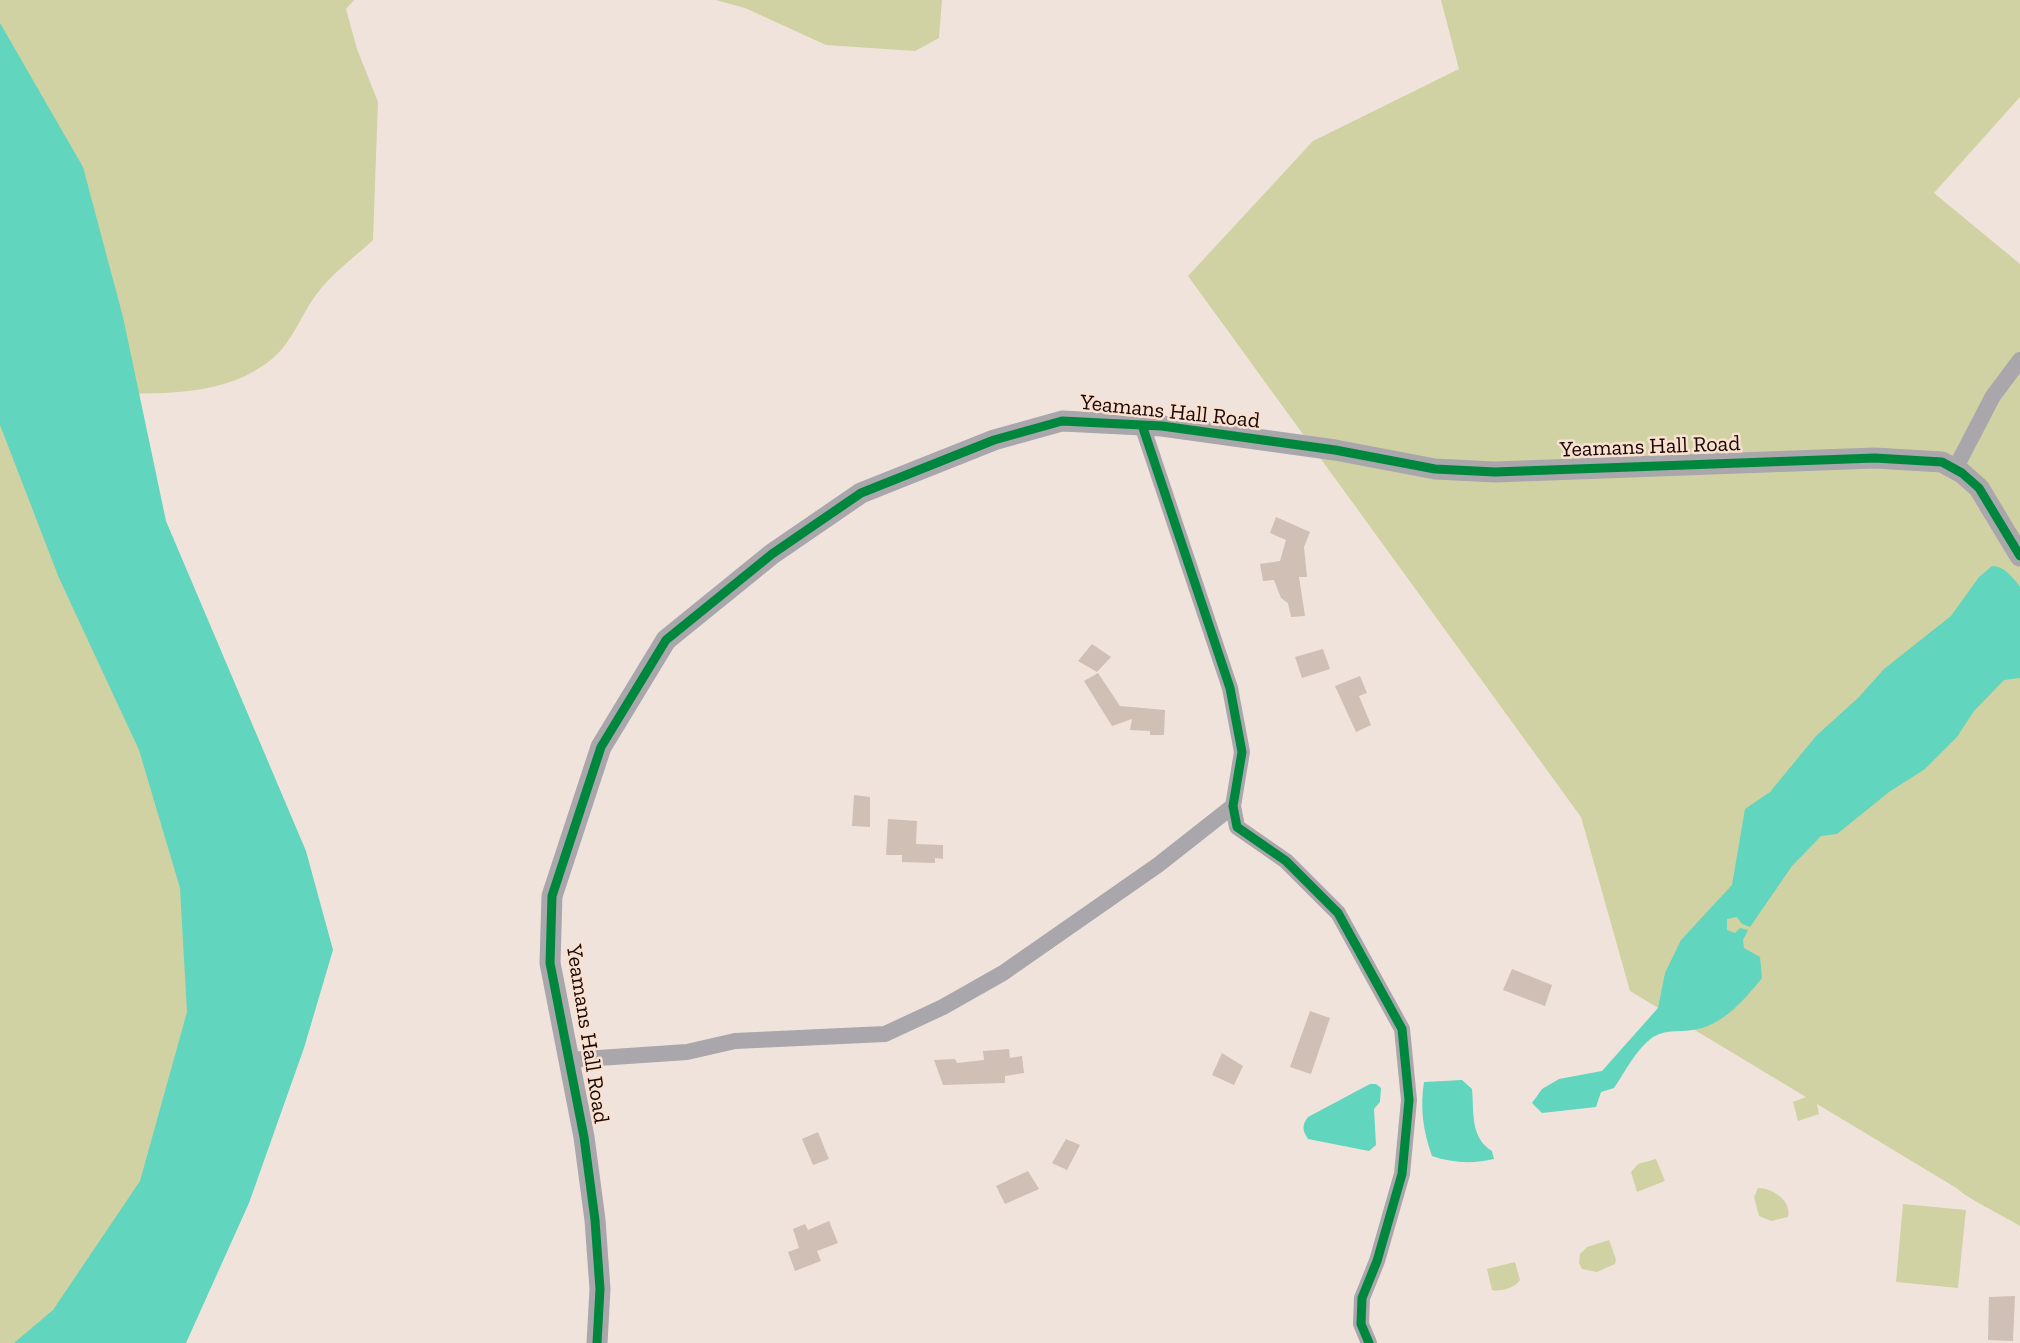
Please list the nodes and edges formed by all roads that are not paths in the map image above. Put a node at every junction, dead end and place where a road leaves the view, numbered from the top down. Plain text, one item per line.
1 (2020, 360) edge
2 (1142, 425) junction
3 (1955, 469) junction
4 (2020, 556) edge
5 (1233, 806) junction
6 (569, 1060) junction
7 (597, 1343) edge
8 (1369, 1343) edge

1 - 3 street
2 - 3 street, Yeamans Hall Road
2 - 5 street
2 - 6 street, Yeamans Hall Road
3 - 4 street, Yeamans Hall Road
5 - 6 street
5 - 8 street
6 - 7 street, Yeamans Hall Road

